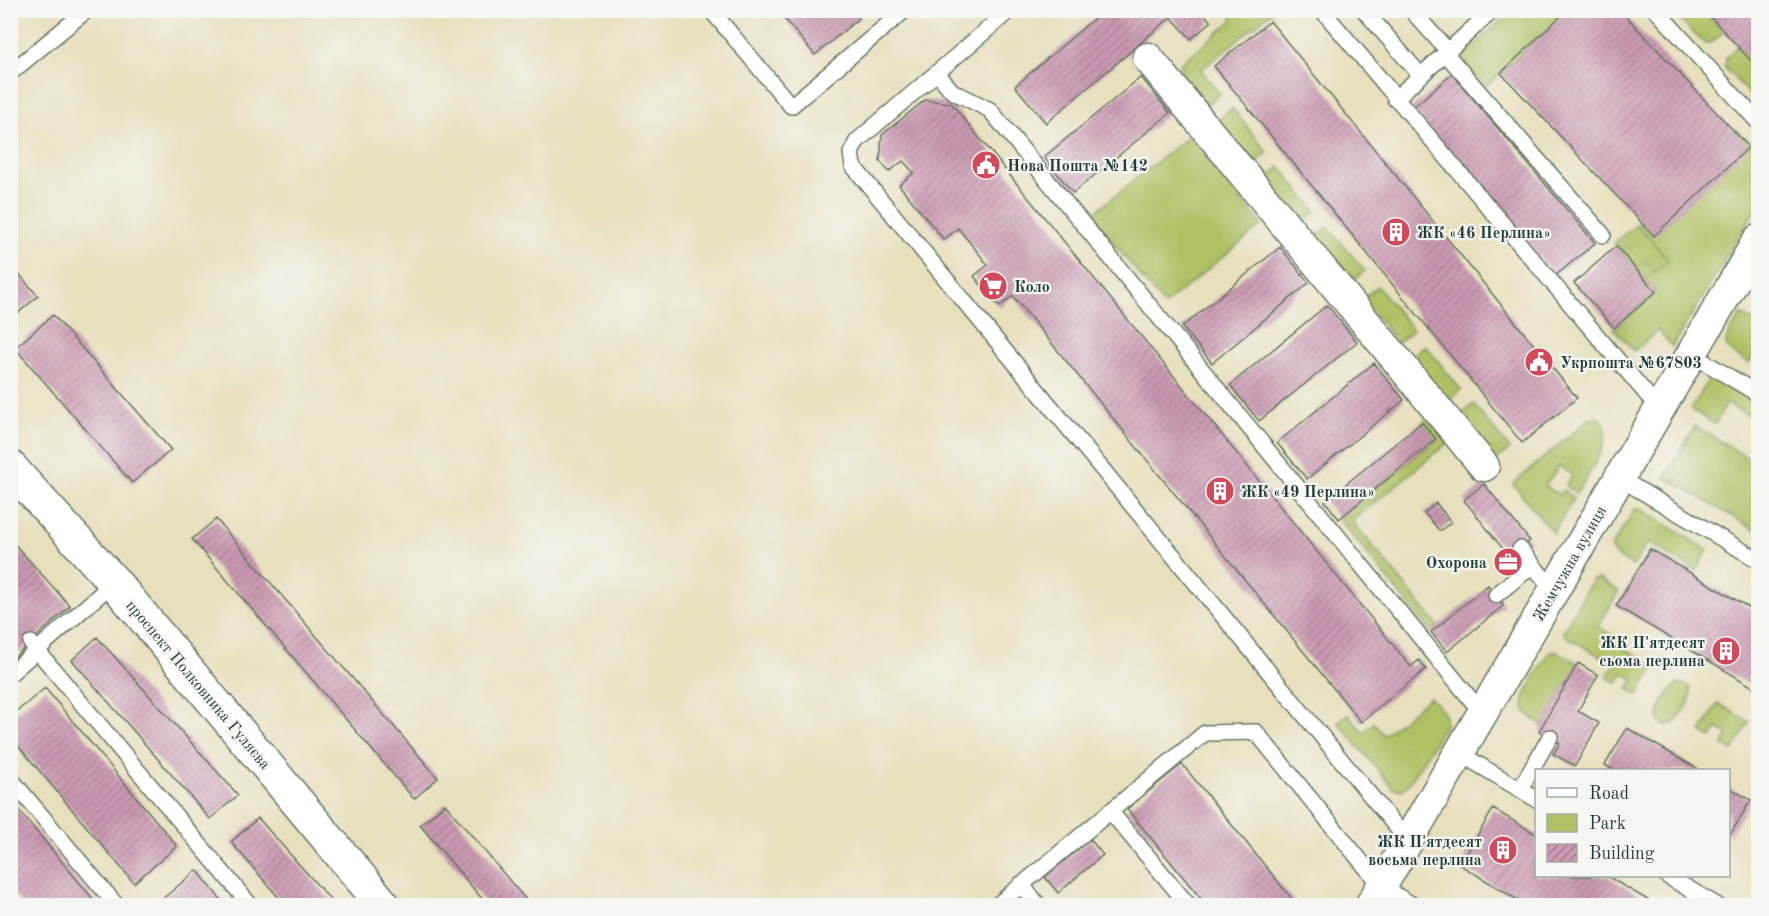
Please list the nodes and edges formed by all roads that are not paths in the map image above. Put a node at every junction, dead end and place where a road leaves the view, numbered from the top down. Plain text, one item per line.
1 (87, 10) edge
2 (711, 10) edge
3 (905, 10) edge
4 (1010, 10) edge
5 (1322, 10) edge
6 (1364, 10) edge
7 (1411, 10) edge
8 (1656, 10) edge
9 (1484, 14) edge
10 (1447, 53) junction
11 (1148, 58) dead end
12 (10, 73) edge
13 (937, 73) junction
14 (1421, 76) junction
15 (1395, 99) junction
16 (1758, 122) edge
17 (1603, 235) dead end
18 (1758, 240) edge
19 (1691, 354) junction
20 (1758, 393) edge
21 (1659, 409) junction
22 (1484, 466) dead end
23 (10, 467) edge
24 (1619, 478) junction
25 (1520, 549) dead end
26 (1758, 560) edge
27 (1533, 565) junction
28 (114, 582) junction
29 (1553, 590) junction
30 (1496, 595) dead end
31 (34, 647) junction
32 (10, 674) edge
33 (1482, 713) junction
34 (1550, 737) dead end
35 (1459, 753) junction
36 (10, 778) edge
37 (1520, 789) junction
38 (1535, 798) edge
39 (1110, 811) junction
40 (1407, 840) junction
41 (1669, 877) edge
42 (1021, 884) junction
43 (1375, 896) edge
44 (117, 906) edge
45 (251, 906) edge
46 (384, 906) edge
47 (996, 906) edge
48 (1039, 906) edge
49 (1189, 906) edge
50 (1414, 906) edge
51 (1718, 906) edge

1 - 12 lane
2 - 3 lane
4 - 13 lane
5 - 15 lane
6 - 14 lane
7 - 10 lane
8 - 16 lane
9 - 10 lane
10 - 14 lane
10 - 17 lane
11 - 22 street
13 - 33 lane
13 - 40 lane
14 - 15 lane
15 - 21 lane
18 - 19 street, Жемчужна вулиця
19 - 20 lane
19 - 21 street, Жемчужна вулиця
21 - 24 street, Жемчужна вулиця
23 - 28 main road, проспект Полковника Гуляєва
24 - 26 lane
24 - 29 street, Жемчужна вулиця
25 - 27 lane
27 - 29 lane
27 - 30 lane
28 - 31 lane
28 - 46 main road, проспект Полковника Гуляєва
29 - 33 street, Жемчужна вулиця
31 - 32 lane
31 - 45 lane
33 - 35 street, Жемчужна вулиця
34 - 37 lane
35 - 37 lane
35 - 40 street, Жемчужна вулиця
36 - 44 lane
37 - 38 lane
39 - 42 lane
39 - 43 lane
39 - 49 lane
40 - 43 street, Жемчужна вулиця
41 - 51 lane
42 - 47 lane
42 - 48 lane
43 - 50 lane

